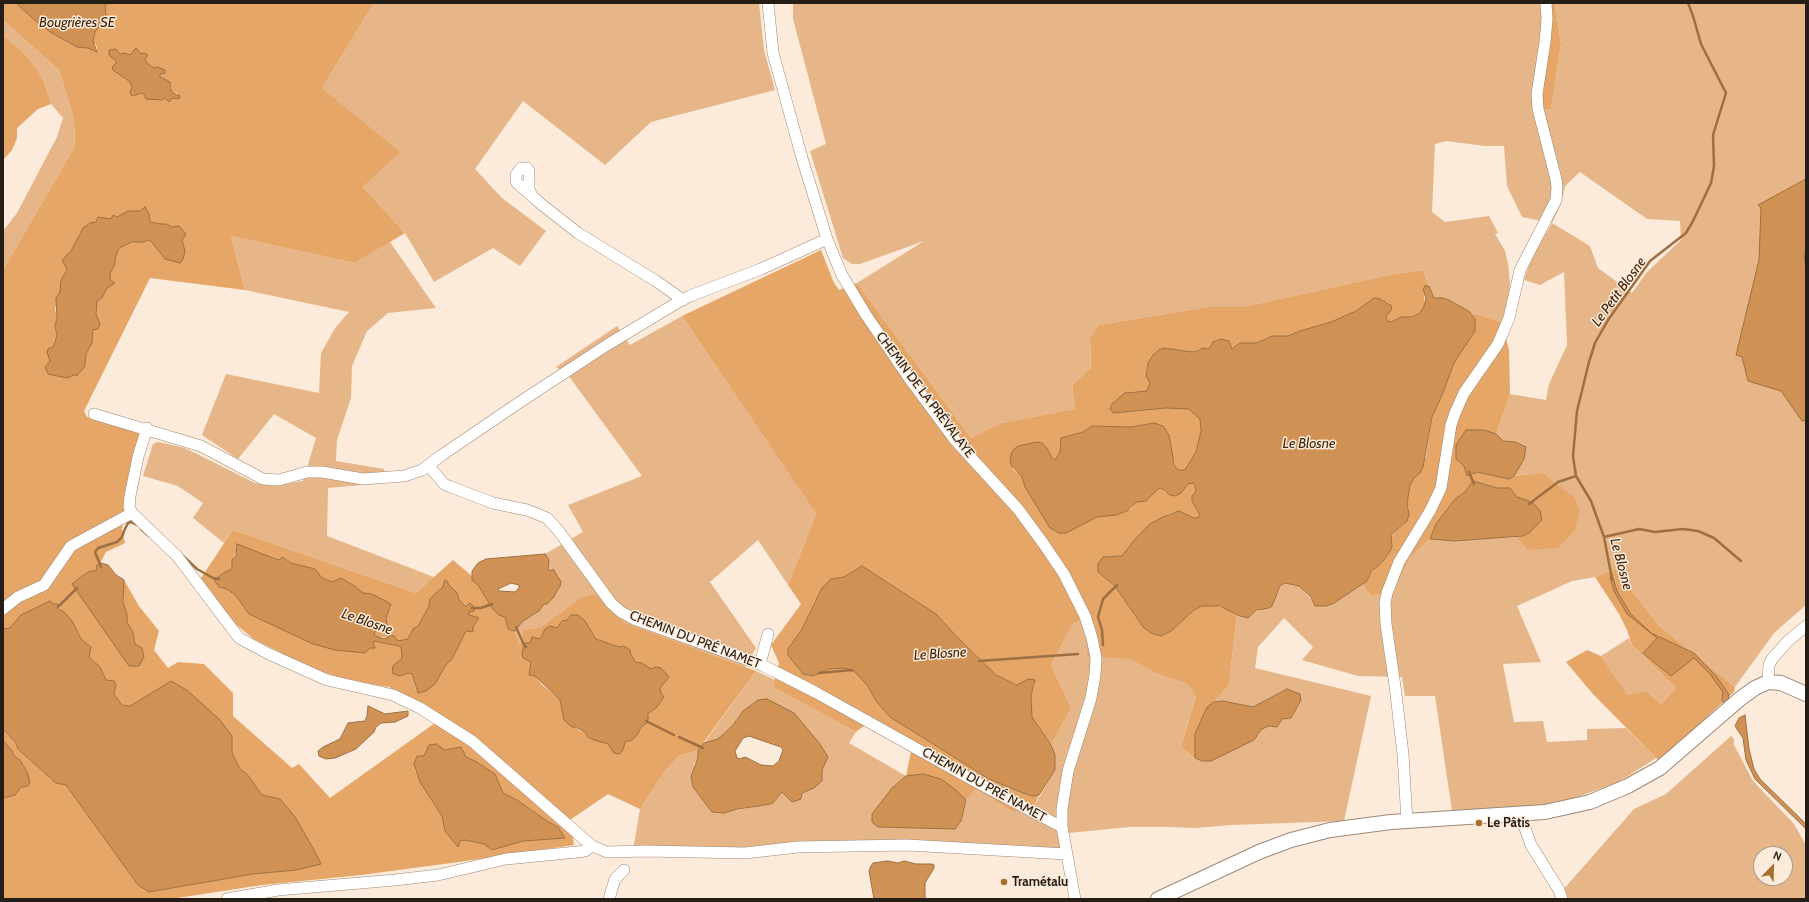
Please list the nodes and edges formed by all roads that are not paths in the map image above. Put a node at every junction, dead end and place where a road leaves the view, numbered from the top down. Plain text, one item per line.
1 (768, 3) edge
2 (1546, 3) edge
3 (532, 196) dead end
4 (827, 239) junction
5 (683, 300) junction
6 (94, 414) dead end
7 (148, 428) junction
8 (429, 466) junction
9 (132, 513) junction
10 (3, 609) edge
11 (1806, 626) edge
12 (768, 634) dead end
13 (760, 664) junction
14 (1768, 682) junction
15 (1806, 694) edge
16 (1520, 814) junction
17 (1407, 820) junction
18 (1062, 828) junction
19 (592, 846) junction
20 (1066, 854) junction
21 (624, 870) dead end
22 (227, 899) edge
23 (609, 899) edge
24 (1075, 899) edge
25 (1158, 899) edge
26 (1562, 899) edge

1 - 4 street, CHEMIN DE LA PRÉVALAYE
2 - 17 street
3 - 5 street
4 - 5 street
4 - 18 street, CHEMIN DE LA PRÉVALAYE
5 - 8 street
6 - 7 street
7 - 8 street
7 - 9 street
8 - 13 street, CHEMIN DU PRÉ NAMET
9 - 10 street
9 - 19 street
11 - 14 street
12 - 13 street
13 - 18 street, CHEMIN DU PRÉ NAMET
14 - 15 main road
14 - 16 main road
16 - 17 main road
16 - 26 street
17 - 25 main road
18 - 20 street, CHEMIN DE LA PRÉVALAYE
19 - 20 street
19 - 22 street
20 - 24 street, CHEMIN DE LA PRÉVALAYE
21 - 23 street

